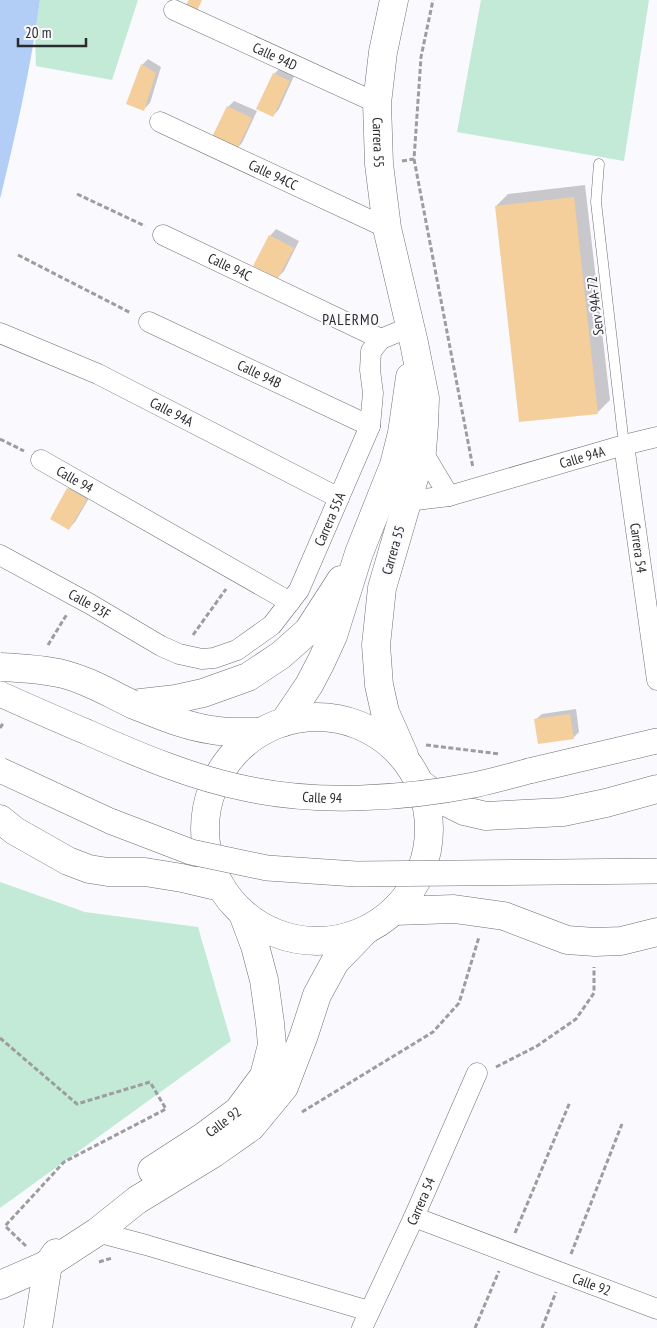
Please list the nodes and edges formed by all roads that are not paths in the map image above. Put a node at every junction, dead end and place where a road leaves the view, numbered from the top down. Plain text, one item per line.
1 (394, 0) edge
2 (174, 10) dead end
3 (377, 104) junction
4 (160, 122) dead end
5 (599, 164) dead end
6 (387, 228) junction
7 (163, 235) road end
8 (149, 322) road end
9 (0, 334) edge
10 (412, 335) junction
11 (381, 339) junction
12 (370, 426) junction
13 (657, 437) edge
14 (624, 445) junction
15 (422, 451) junction
16 (41, 460) dead end
17 (455, 494) junction
18 (339, 498) junction
19 (408, 500) junction
20 (359, 553) junction
21 (0, 555) edge
22 (290, 602) junction
23 (179, 654) joint
24 (0, 667) edge
25 (657, 680) edge
26 (0, 694) edge
27 (168, 709) junction
28 (284, 722) junction
29 (258, 732) junction
30 (657, 741) edge
31 (415, 750) junction
32 (0, 770) edge
33 (422, 785) junction
34 (657, 788) edge
35 (0, 819) edge
36 (657, 871) edge
37 (220, 886) junction
38 (395, 911) junction
39 (243, 914) junction
40 (366, 930) junction
41 (657, 932) edge
42 (477, 1073) road end
43 (414, 1217) junction
44 (97, 1232) junction
45 (38, 1256) junction
46 (0, 1285) edge
47 (657, 1309) edge
48 (365, 1320) edge
49 (38, 1328) edge

1 - 3 main road, Carrera 55
2 - 3 street, Calle 94D
3 - 6 main road, Carrera 55
4 - 6 street, Calle 94CC
5 - 14 lane, Serv 94A-72
6 - 10 main road, Carrera 55
7 - 11 street, Calle 94C
8 - 12 street, Calle 94B
9 - 18 street, Calle 94A
10 - 11 street
10 - 15 main road, Carrera 55
10 - 20 main road, Carrera 55
11 - 12 street, Carrera 55A
12 - 18 street, Carrera 55A
13 - 14 street, Calle 94A
14 - 17 street, Calle 94A
14 - 25 street, Carrera 54
15 - 17 street
15 - 19 main road, Carrera 55
16 - 22 street, Calle 94
17 - 19 street, Calle 94A
18 - 22 street, Carrera 55A
19 - 31 main road, Carrera 55
20 - 27 main road
20 - 28 main road, Carrera 55
21 - 23 street, Calle 93F
22 - 23 street, Carrera 55A
24 - 27 main road, bridge
26 - 30 street, Calle 94, bridge
27 - 29 main road
28 - 29 main road
28 - 31 main road
29 - 37 main road
31 - 33 main road
32 - 36 street, bridge
33 - 34 main road
33 - 38 main road
35 - 37 main road
37 - 39 main road
38 - 40 main road
38 - 41 main road
39 - 40 main road
39 - 45 main road, Calle 92
40 - 44 main road, Calle 92
42 - 43 street, Carrera 54
43 - 47 street, Calle 92
43 - 48 street, Carrera 54
44 - 45 main road, Calle 92
44 - 48 street
45 - 46 main road, Calle 92
45 - 49 main road

